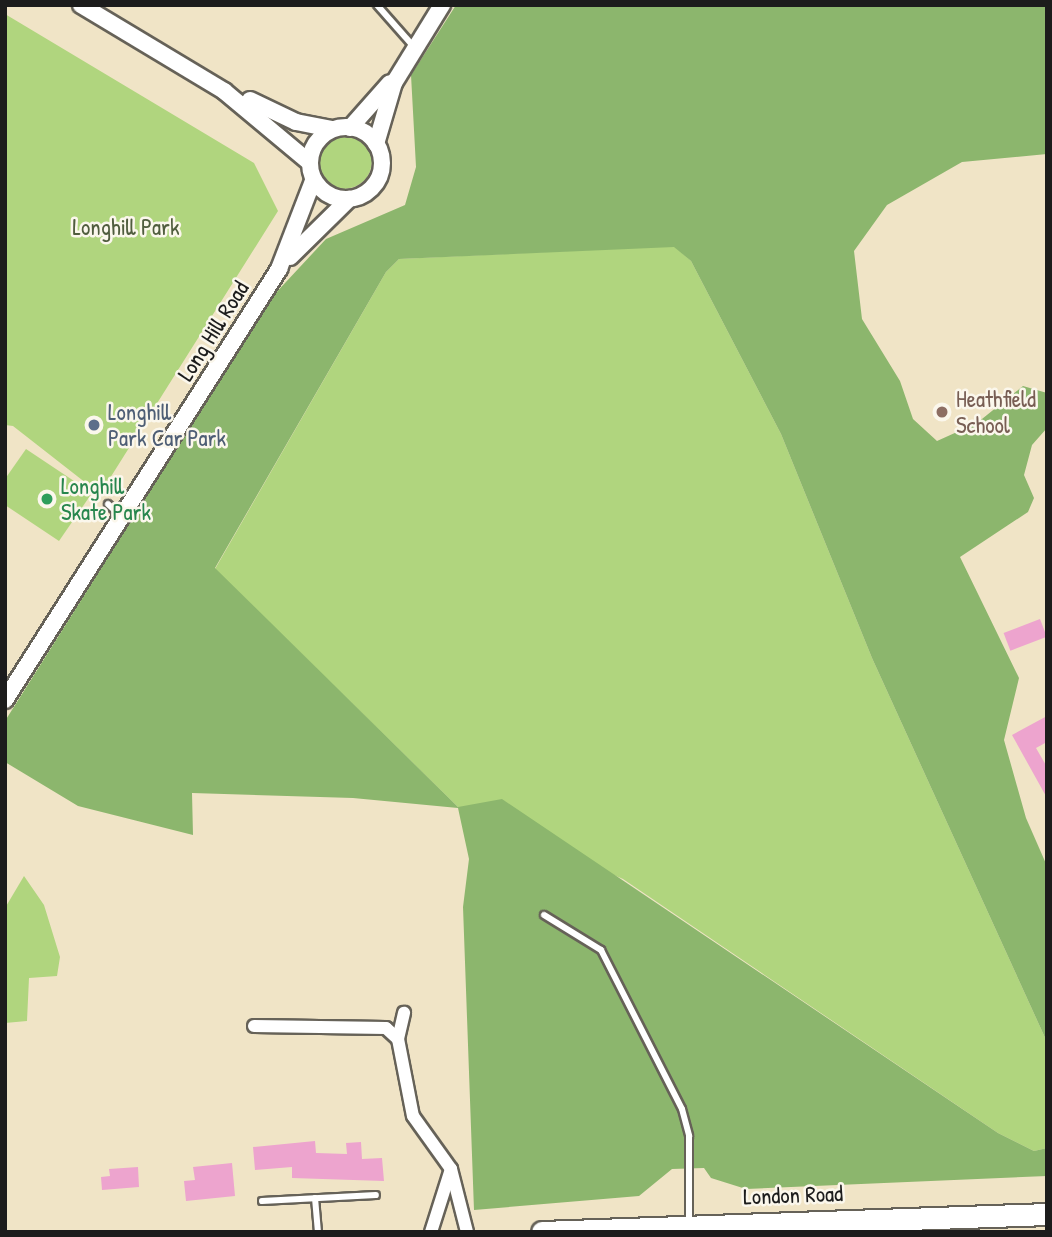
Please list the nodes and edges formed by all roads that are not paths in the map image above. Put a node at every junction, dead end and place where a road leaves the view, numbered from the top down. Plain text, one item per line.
1 (81, 5) edge
2 (377, 5) edge
3 (442, 5) edge
4 (415, 48) junction
5 (401, 71) junction
6 (224, 91) junction
7 (350, 128) junction
8 (331, 130) junction
9 (376, 144) junction
10 (309, 162) junction
11 (313, 181) junction
12 (349, 199) junction
13 (279, 269) junction
14 (108, 504) dead end
15 (121, 517) junction
16 (5, 700) edge
17 (544, 915) dead end
18 (404, 1013) dead end
19 (254, 1026) dead end
20 (398, 1039) junction
21 (451, 1169) junction
22 (376, 1195) dead end
23 (315, 1198) junction
24 (262, 1201) dead end
25 (1047, 1214) edge
26 (689, 1226) junction
27 (317, 1232) edge
28 (431, 1232) edge
29 (467, 1232) edge
30 (542, 1232) edge

1 - 6 street
2 - 4 lane
3 - 4 street
4 - 5 street
5 - 7 street
5 - 9 street
6 - 8 street
6 - 10 street
7 - 8 street
7 - 9 street
8 - 10 street
9 - 12 street
10 - 11 street
11 - 12 street
11 - 13 street, Long Hill Road
12 - 13 street, Long Hill Road
13 - 15 street, Long Hill Road
14 - 15 lane
15 - 16 street, Long Hill Road
17 - 26 lane
18 - 20 street
19 - 20 street
20 - 21 street
21 - 28 street
21 - 29 street
22 - 23 lane
23 - 24 lane
23 - 27 lane
25 - 26 main road, London Road
26 - 30 main road, London Road

